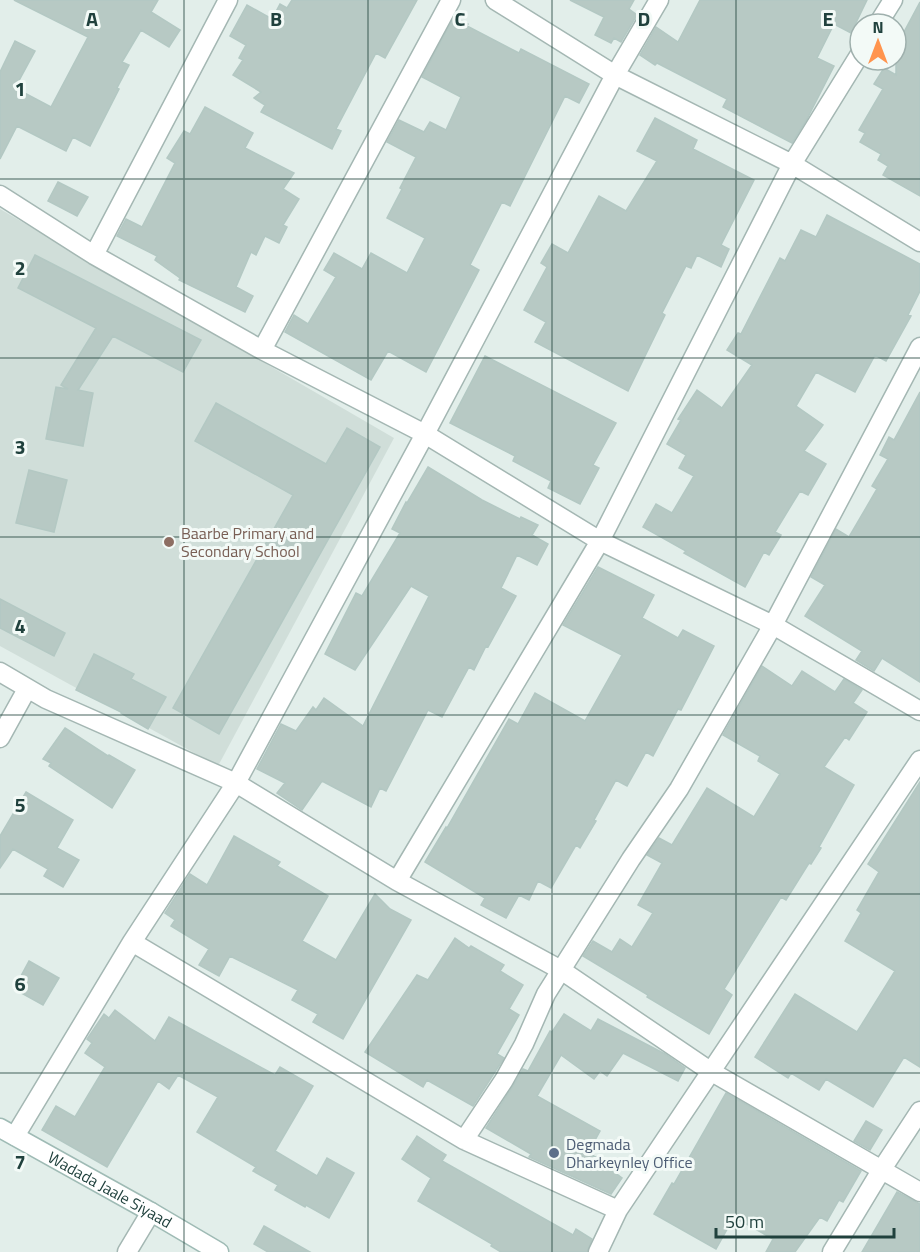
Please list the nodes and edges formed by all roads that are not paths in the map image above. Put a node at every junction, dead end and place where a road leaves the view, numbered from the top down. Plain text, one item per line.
1 (228, 0) edge
2 (451, 0) edge
3 (495, 0) edge
4 (659, 0) edge
5 (849, 72) edge
6 (615, 75) junction
7 (792, 164) junction
8 (0, 195) edge
9 (920, 242) edge
10 (94, 255) junction
11 (920, 347) edge
12 (262, 350) junction
13 (425, 434) junction
14 (600, 541) junction
15 (773, 625) junction
16 (0, 672) edge
17 (27, 689) junction
18 (920, 711) edge
19 (0, 738) edge
20 (920, 760) edge
21 (236, 783) junction
22 (397, 881) junction
23 (132, 942) junction
24 (561, 970) junction
25 (710, 1071) junction
26 (920, 1111) edge
27 (8, 1132) edge
28 (464, 1140) junction
29 (882, 1169) junction
30 (920, 1192) edge
31 (618, 1210) junction
32 (151, 1212) junction
33 (127, 1252) edge
34 (219, 1252) edge
35 (598, 1252) edge
36 (832, 1252) edge

1 - 10 street
2 - 12 street
3 - 6 street
4 - 6 street
5 - 7 street
6 - 7 street
6 - 13 street
7 - 9 street
7 - 14 street
8 - 10 street
10 - 12 street
11 - 15 street
12 - 13 street
13 - 14 street
13 - 21 street
14 - 15 street
14 - 22 street
15 - 18 street
15 - 24 street
16 - 17 street
17 - 19 street
17 - 21 street
20 - 25 street
21 - 22 street
21 - 23 street
22 - 24 street
23 - 27 street
23 - 28 street
24 - 25 street
24 - 28 street
25 - 29 street
25 - 31 street
26 - 29 street
27 - 32 street, Wadada Jaale Siyaad
28 - 31 street
29 - 30 street
29 - 36 street
31 - 35 street
32 - 33 street
32 - 34 street, Wadada Jaale Siyaad

